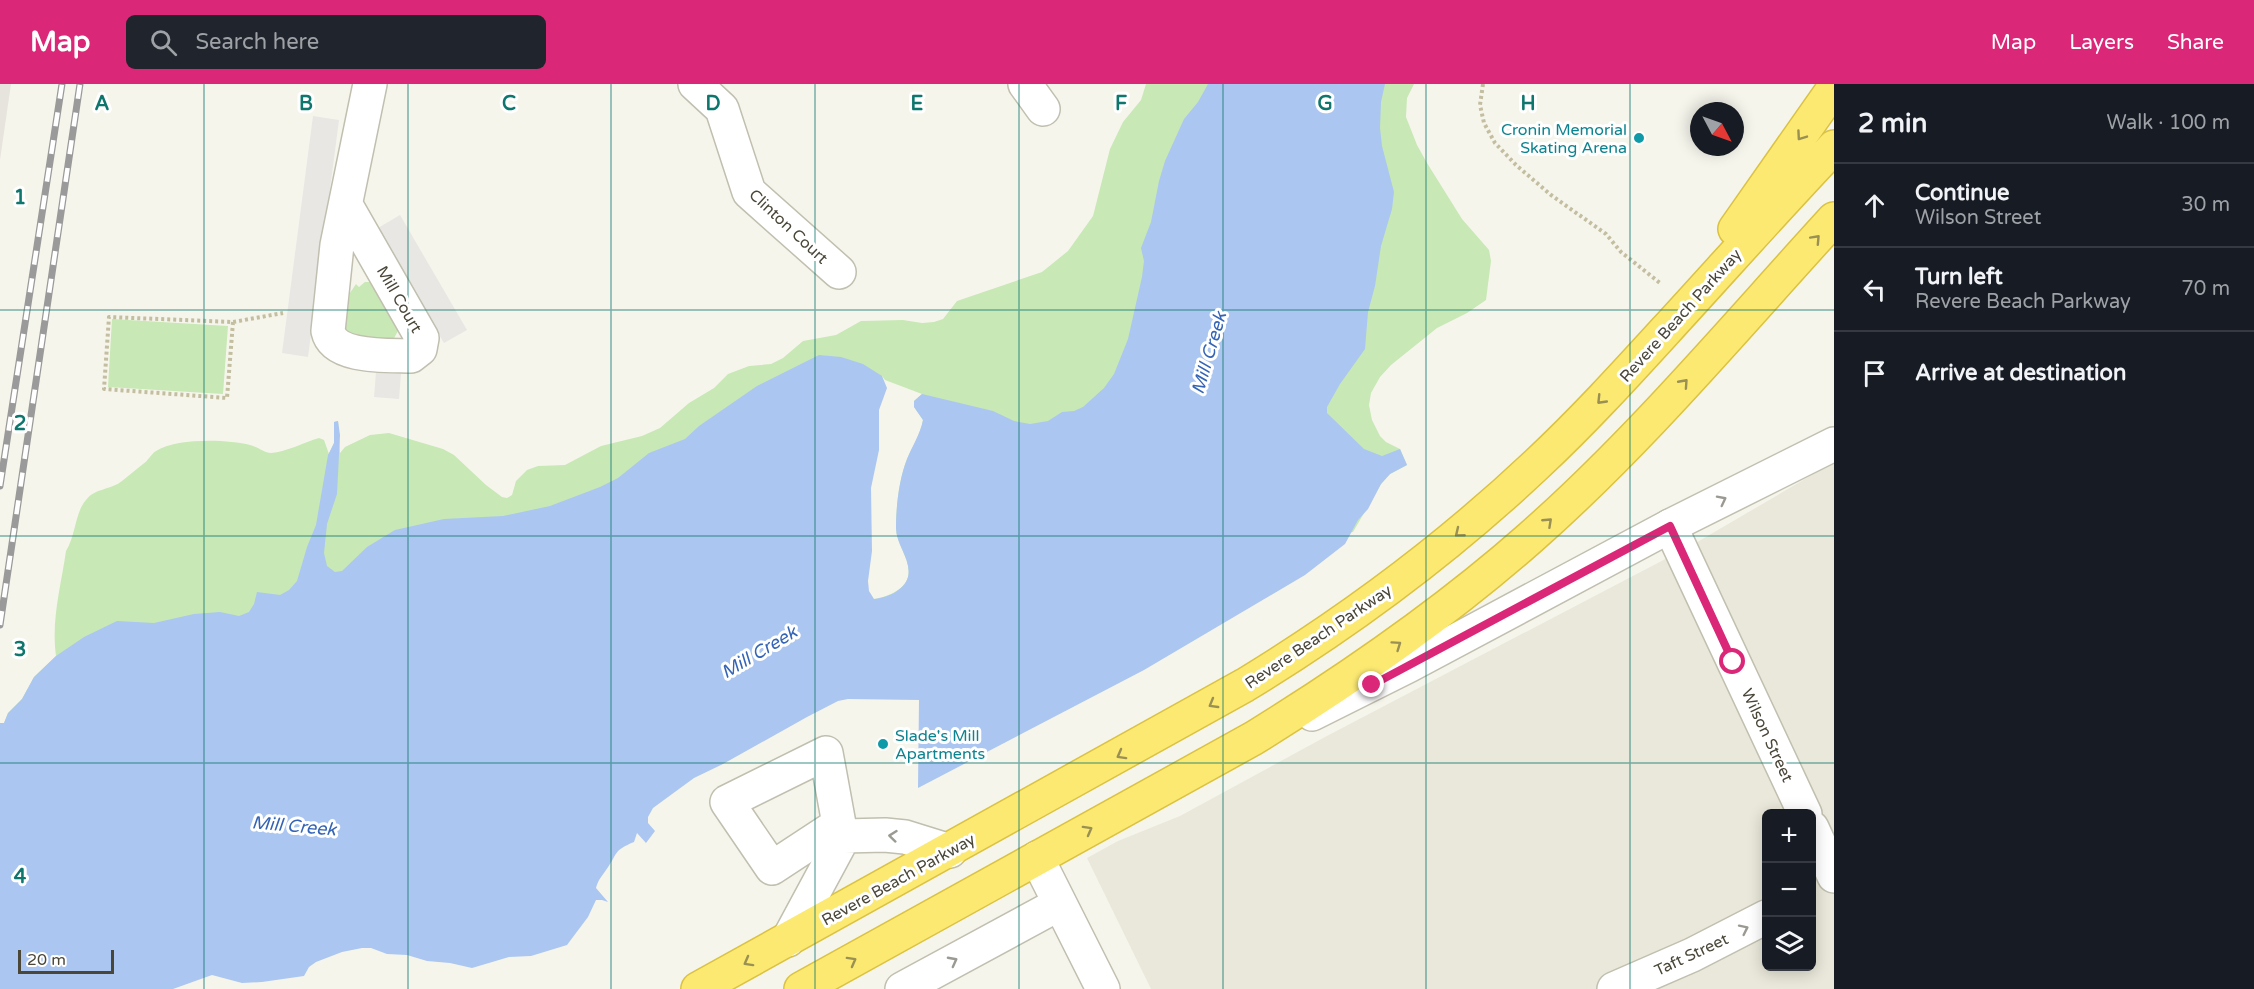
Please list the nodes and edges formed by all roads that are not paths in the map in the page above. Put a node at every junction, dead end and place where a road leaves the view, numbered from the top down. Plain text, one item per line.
1 (370, 84) edge
2 (695, 84) edge
3 (1834, 88) edge
4 (1834, 147) edge
5 (347, 207) dead end
6 (1834, 219) edge
7 (839, 272) dead end
8 (1655, 342) junction
9 (1834, 444) edge
10 (1670, 526) junction
11 (1205, 765) junction
12 (1802, 809) edge
13 (1816, 837) edge
14 (950, 851) junction
15 (1036, 858) junction
16 (1834, 877) edge
17 (1816, 889) edge
18 (1059, 904) junction
19 (1762, 920) edge
20 (788, 940) junction
21 (698, 989) edge
22 (801, 989) edge
23 (902, 989) edge
24 (1103, 989) edge
25 (1614, 989) edge

1 - 5 street
2 - 7 street, Clinton Court
3 -> 8 highway
4 - 8 highway, Revere Beach Parkway
11 -> 6 highway
8 -> 14 highway, Revere Beach Parkway
10 -> 9 street
10 - 11 street
10 - 12 street, Wilson Street
15 -> 11 highway
13 - 16 street
14 - 20 highway, Revere Beach Parkway
14 -> 20 street
15 - 18 street
22 -> 15 highway
16 - 17 street
23 -> 18 street
18 - 24 street
25 -> 19 street, Taft Street
20 -> 21 highway, Revere Beach Parkway

